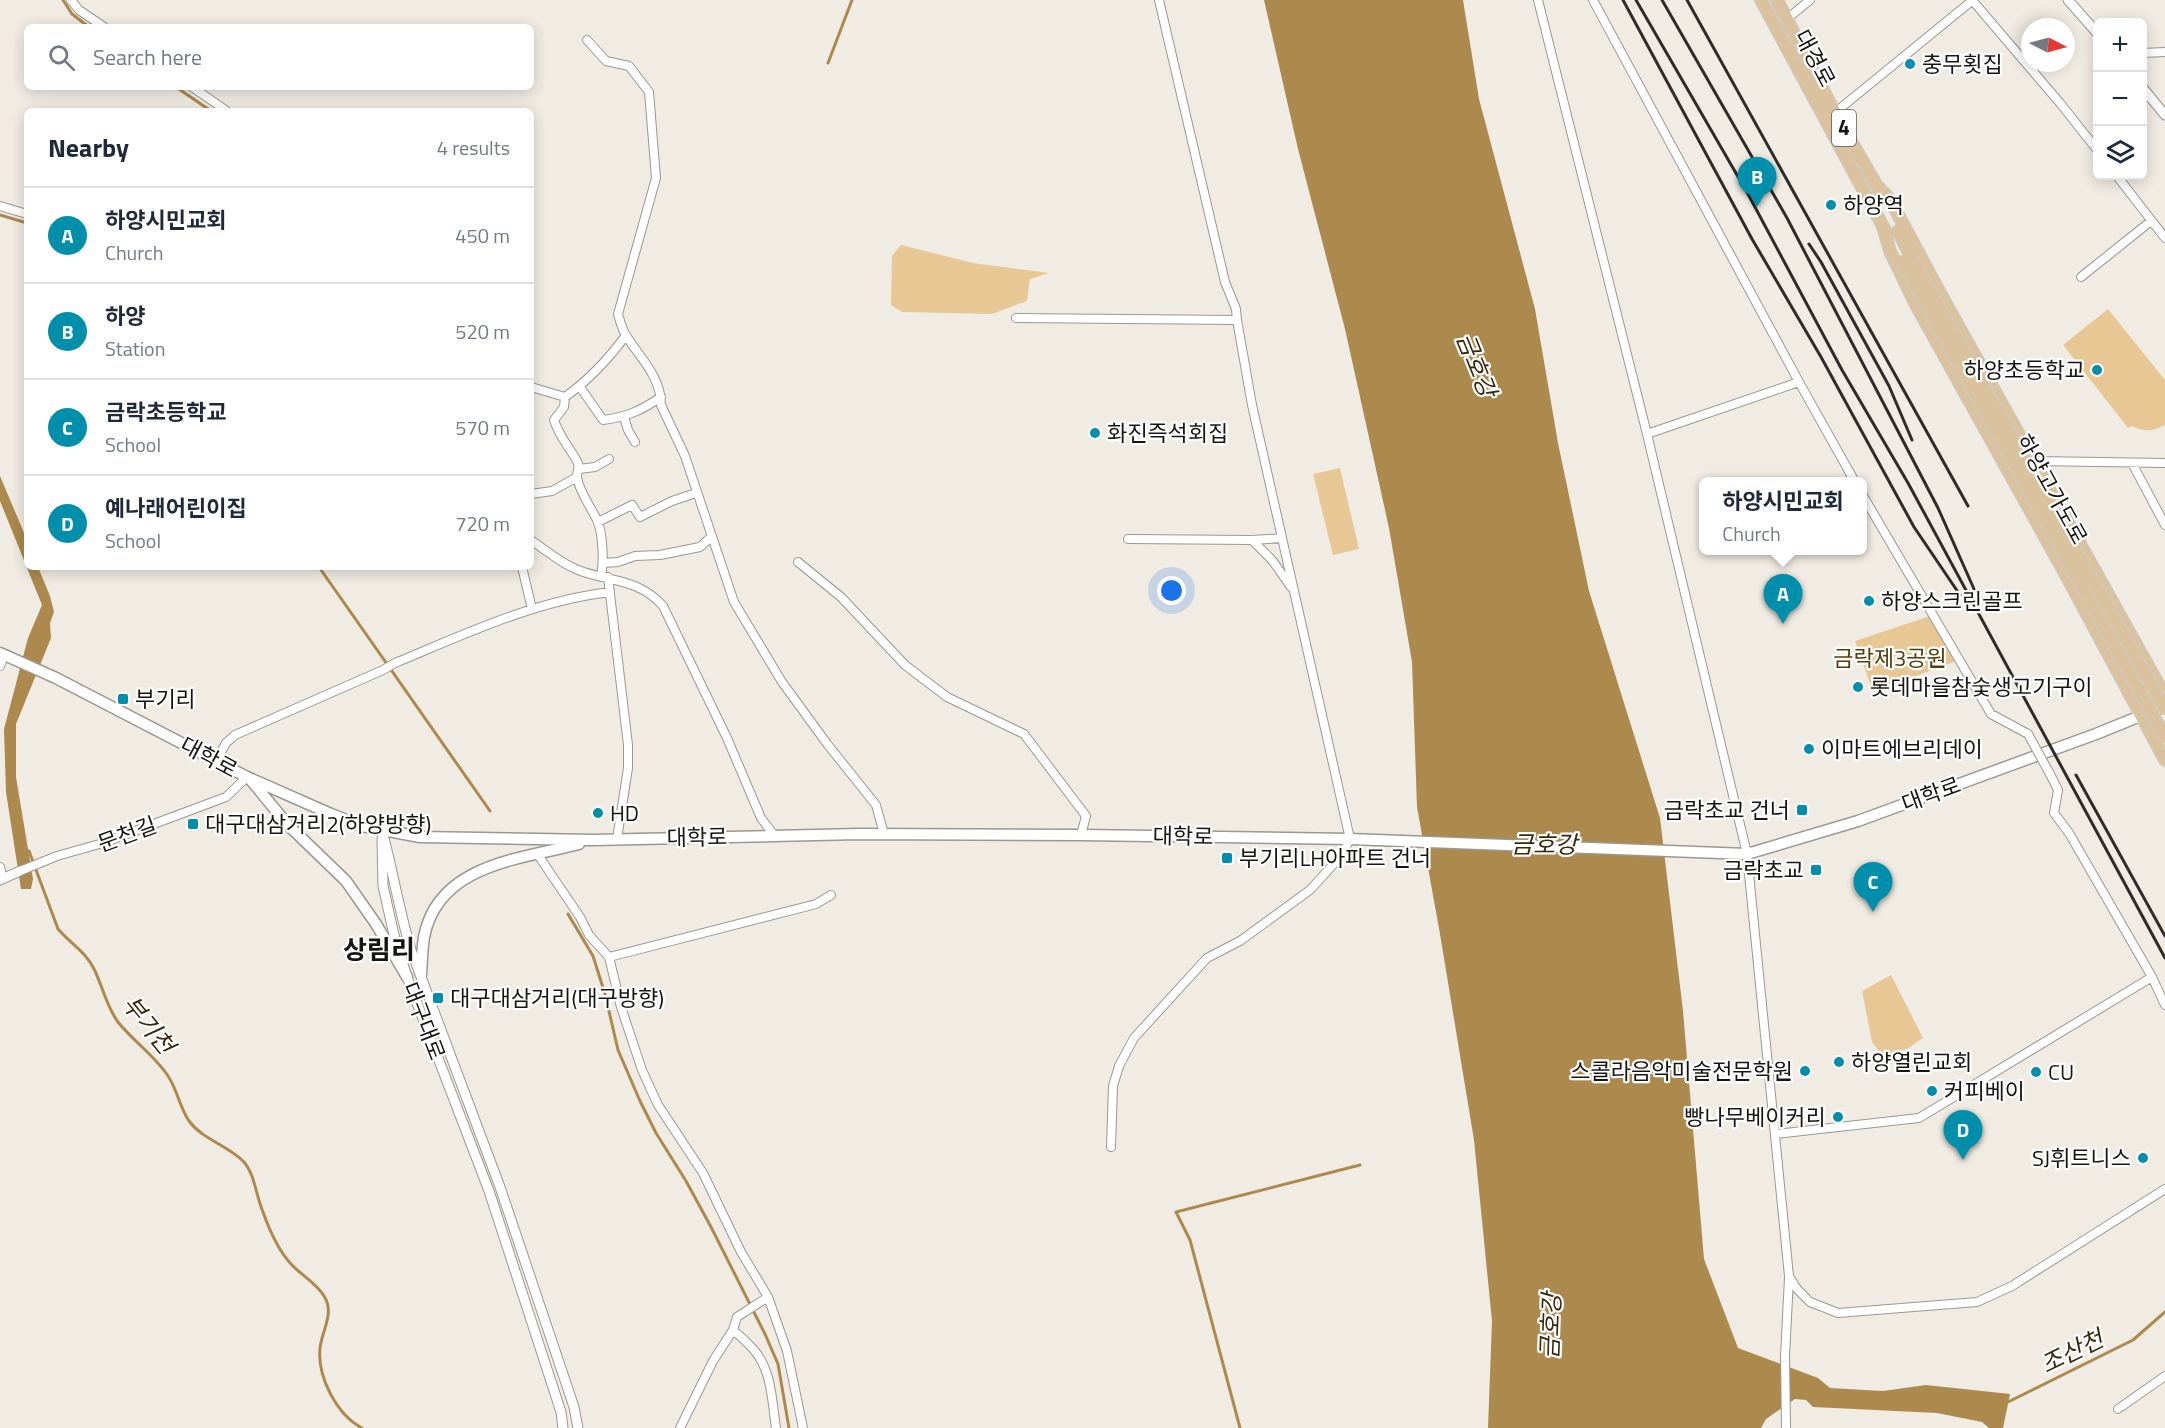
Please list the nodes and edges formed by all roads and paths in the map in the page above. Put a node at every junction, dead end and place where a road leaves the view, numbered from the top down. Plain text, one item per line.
1 (71, 0) edge
2 (1159, 0) edge
3 (1538, 0) edge
4 (1593, 0) edge
5 (1761, 0) edge
6 (1777, 0) edge
7 (1810, 0) edge
8 (1972, 0) edge
9 (2068, 0) edge
10 (1787, 19) junction
11 (100, 24) edge
12 (2093, 29) edge
13 (587, 40) dead end
14 (2165, 52) edge
15 (2147, 53) edge
16 (196, 90) edge
17 (2147, 93) edge
18 (223, 108) edge
19 (2165, 115) edge
20 (1830, 116) junction
21 (2093, 146) edge
22 (2119, 180) edge
23 (1878, 187) junction
24 (0, 206) edge
25 (24, 213) edge
26 (2151, 221) junction
27 (1883, 227) junction
28 (2165, 238) edge
29 (1906, 259) junction
30 (2081, 277) dead end
31 (1016, 318) dead end
32 (1238, 320) junction
33 (626, 335) junction
34 (1799, 382) junction
35 (580, 387) junction
36 (534, 388) edge
37 (565, 397) junction
38 (661, 397) junction
39 (624, 417) junction
40 (1647, 434) junction
41 (635, 442) dead end
42 (609, 459) dead end
43 (2035, 461) junction
44 (2132, 463) junction
45 (2165, 463) edge
46 (578, 473) junction
47 (1853, 477) edge
48 (534, 493) edge
49 (696, 493) junction
50 (1867, 501) edge
51 (598, 522) junction
52 (2165, 525) edge
53 (711, 537) junction
54 (1282, 538) junction
55 (1128, 539) dead end
56 (1252, 540) junction
57 (534, 542) edge
58 (798, 562) dead end
59 (603, 563) junction
60 (523, 570) edge
61 (604, 576) junction
62 (610, 592) junction
63 (1294, 592) junction
64 (532, 609) junction
65 (4, 659) edge
66 (2165, 696) edge
67 (2165, 707) edge
68 (2140, 716) junction
69 (2165, 737) edge
70 (216, 760) junction
71 (2165, 760) edge
72 (247, 777) junction
73 (382, 831) junction
74 (884, 834) junction
75 (1081, 835) junction
76 (774, 836) junction
77 (617, 839) junction
78 (1350, 839) junction
79 (593, 840) junction
80 (1747, 854) junction
81 (538, 855) junction
82 (0, 867) edge
83 (20, 871) joint
84 (1, 880) edge
85 (831, 895) dead end
86 (609, 957) junction
87 (421, 974) junction
88 (407, 977) junction
89 (2152, 977) junction
90 (2165, 1005) edge
91 (1775, 1134) junction
92 (1111, 1148) dead end
93 (2165, 1189) edge
94 (1789, 1276) junction
95 (768, 1297) junction
96 (733, 1330) junction
97 (2165, 1376) edge
98 (2118, 1409) dead end
99 (562, 1428) edge
100 (578, 1428) edge
101 (680, 1428) edge
102 (777, 1428) edge
103 (803, 1428) edge
104 (1786, 1428) edge

1 - 11 street
2 - 32 street
3 - 40 street
4 - 34 street
5 - 20 main road, 대경로 / 4
6 - 10 main road, 대경로 / 4
7 - 10 street
8 - 20 street
8 - 21 street
9 - 12 street
10 - 20 main road, 대경로 / 4
13 - 33 street
14 - 15 street
16 - 18 street
17 - 19 street
20 - 23 main road, 대경로 / 4
20 - 27 main road, 대경로 / 4
22 - 26 street
23 - 29 main road, 대경로 / 4
23 - 43 main road
24 - 25 street
26 - 28 street
26 - 30 street
27 - 29 main road, 대경로 / 4
27 - 68 main road
29 - 67 main road, 하양고가도로, bridge
29 - 69 main road, 하양고가도로, bridge
31 - 32 street
32 - 54 street
33 - 35 street
33 - 38 street
34 - 40 street
34 - 47 street
35 - 37 street
35 - 39 street
36 - 37 street
37 - 46 street
38 - 39 street
38 - 49 street
39 - 41 street
40 - 80 street
42 - 46 street
43 - 44 street
43 - 66 main road
44 - 45 street
44 - 52 street
46 - 48 street
46 - 51 street
49 - 51 street
49 - 53 street
50 - 89 street, bridge
51 - 59 street
53 - 59 street
53 - 74 street
54 - 56 street
54 - 63 street
55 - 56 street
56 - 63 street
57 - 61 street
58 - 75 street
59 - 61 street
60 - 64 street
61 - 62 street
61 - 76 street
62 - 64 street
62 - 77 street
63 - 78 street
64 - 70 street
65 - 70 main road, 대학로
67 - 68 main road, 대학로
68 - 71 main road
68 - 80 main road, 대학로
70 - 72 main road, 대학로
72 - 73 main road, 대학로
72 - 83 street, 문천길
72 - 88 main road
73 - 79 main road, 대학로
73 - 87 street, 대구대로
73 - 88 street, 대구대로
74 - 75 main road, 대학로
74 - 76 main road, 대학로
75 - 78 main road, 대학로
76 - 77 main road, 대학로
77 - 79 main road, 대학로
78 - 80 main road, 대학로
78 - 92 street
79 - 81 main road
80 - 91 street
81 - 86 street
81 - 87 main road
82 - 84 street
83 - 84 street, 문천길
85 - 86 street
86 - 95 street
87 - 100 street, 대구대로
88 - 99 street, 대구대로
89 - 90 street
89 - 91 street
91 - 94 street
93 - 94 street
94 - 104 street
95 - 96 street
95 - 103 street
96 - 101 street
96 - 102 street
97 - 98 street

